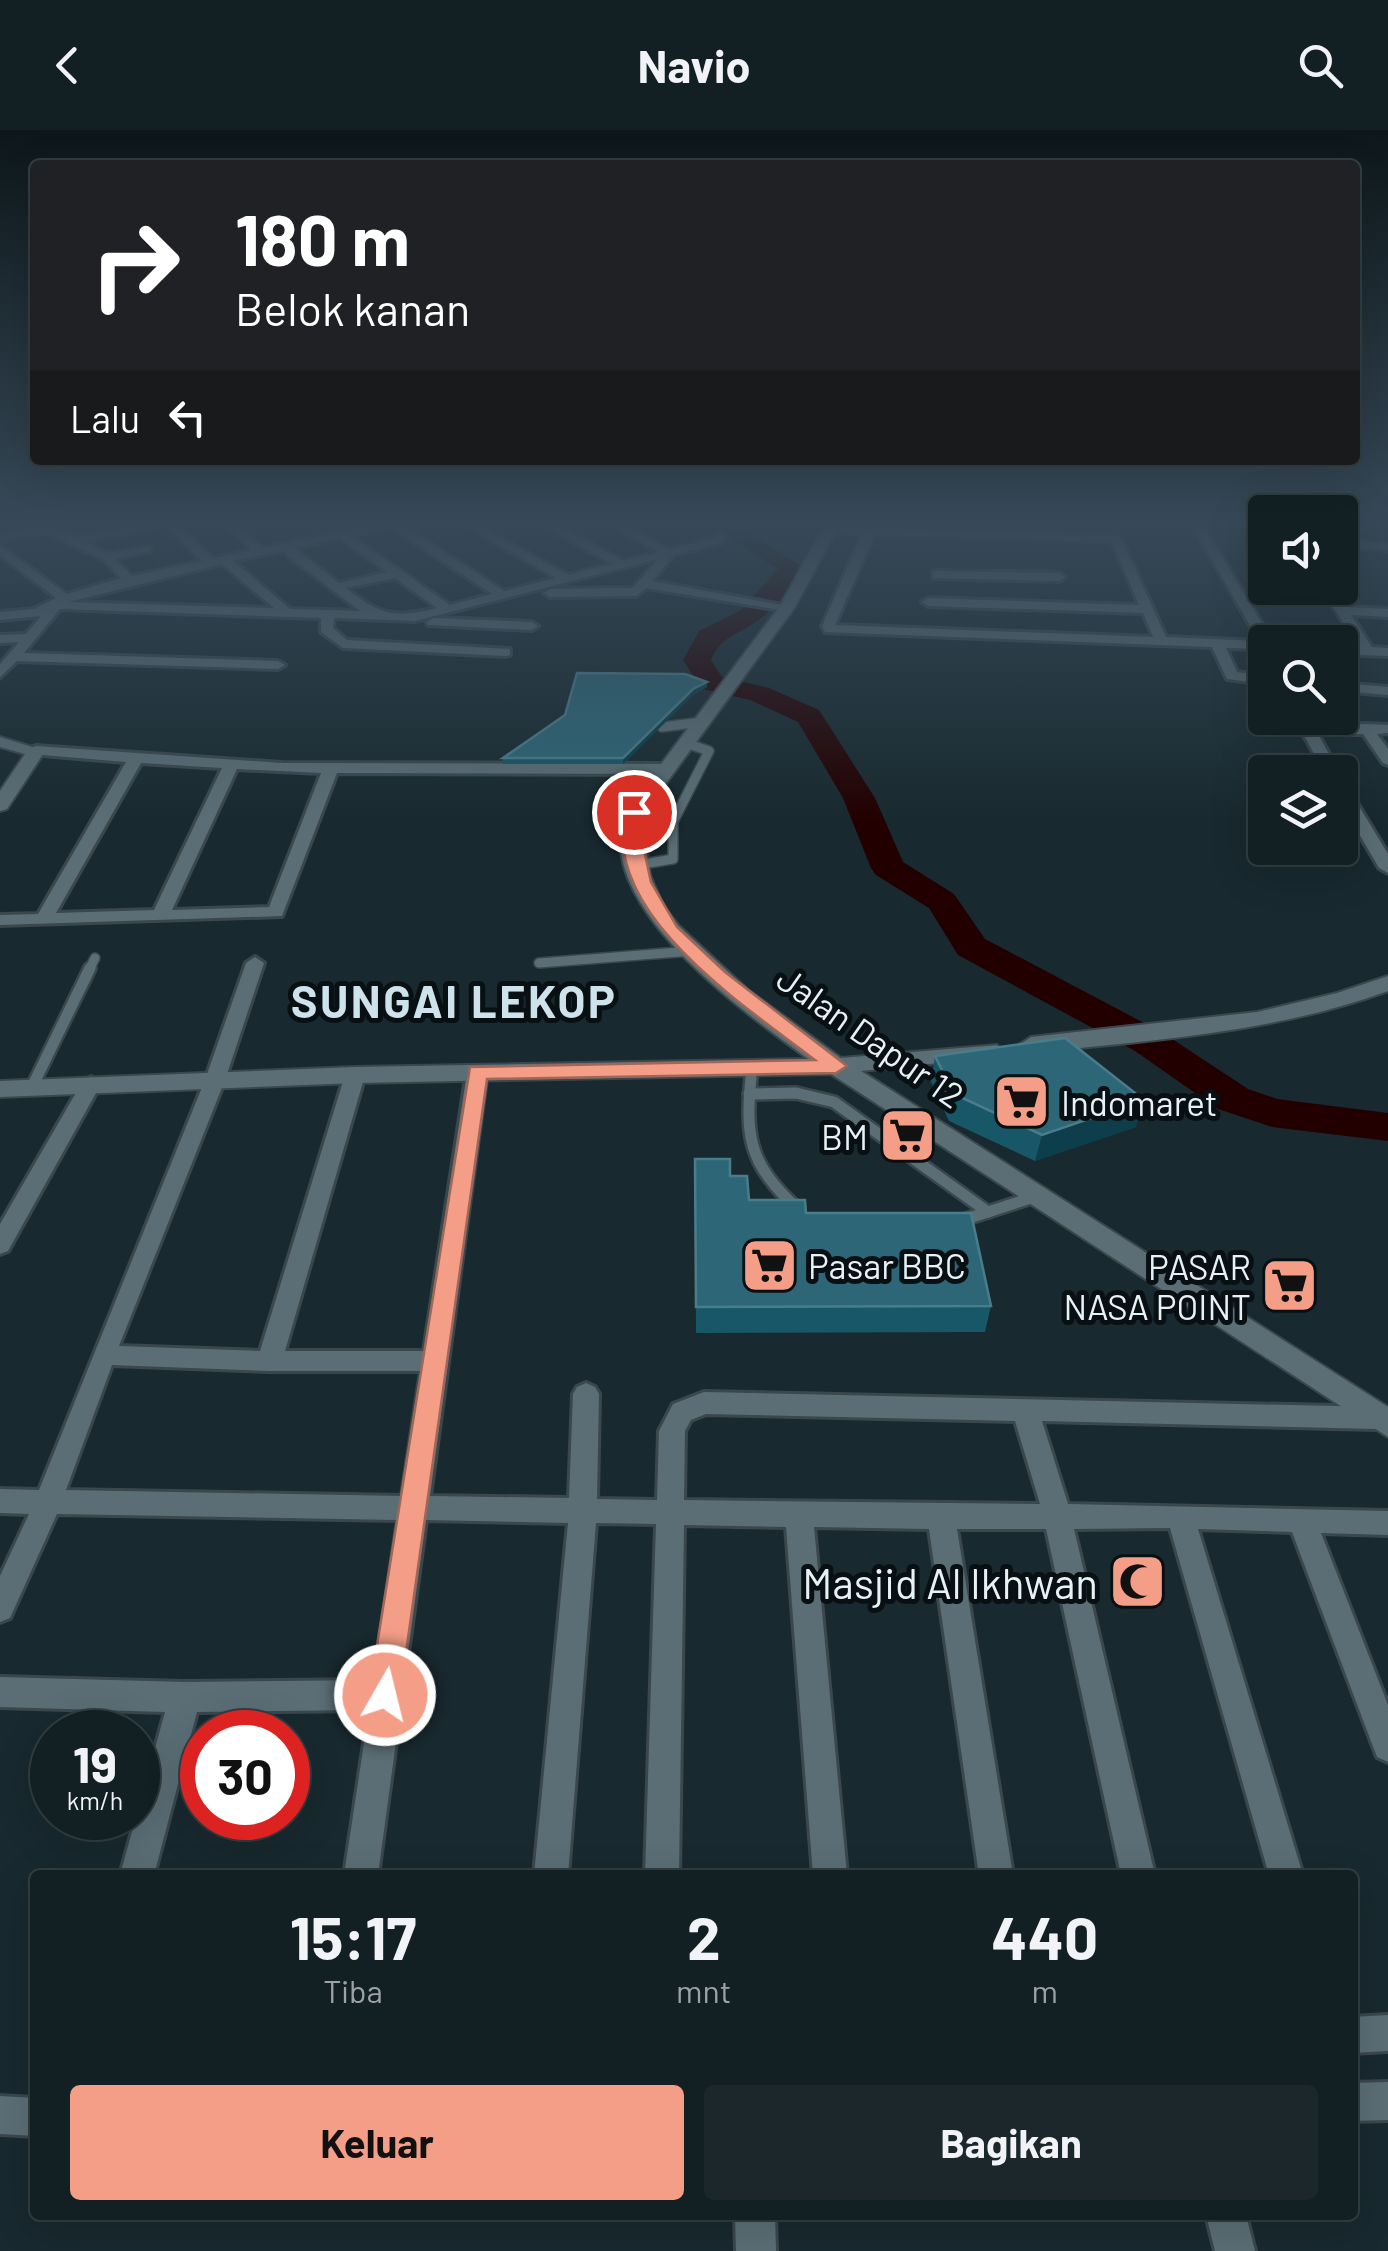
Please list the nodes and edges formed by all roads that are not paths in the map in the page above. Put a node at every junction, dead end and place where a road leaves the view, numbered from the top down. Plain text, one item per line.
1 (41, 624) edge
2 (327, 624) edge
3 (483, 624) edge
4 (770, 624) edge
5 (830, 624) edge
6 (921, 624) edge
7 (1154, 624) edge
8 (1350, 624) edge
9 (532, 626) dead end
10 (919, 632) junction
11 (28, 638) junction
12 (0, 639) edge
13 (1161, 640) junction
14 (1217, 643) junction
15 (1248, 644) edge
16 (1358, 651) edge
17 (1368, 651) junction
18 (505, 652) dead end
19 (1388, 652) edge
20 (16, 658) junction
21 (278, 665) dead end
22 (0, 672) edge
23 (1248, 677) edge
24 (1358, 688) edge
25 (1388, 691) edge
26 (702, 722) junction
27 (662, 727) edge
28 (1366, 728) junction
29 (1388, 729) edge
30 (0, 742) edge
31 (686, 743) junction
32 (36, 750) junction
33 (1322, 755) edge
34 (136, 758) junction
35 (1388, 760) edge
36 (230, 765) junction
37 (331, 768) junction
38 (666, 769) junction
39 (0, 805) edge
40 (1358, 817) edge
41 (1367, 832) junction
42 (1388, 832) edge
43 (1388, 868) edge
44 (643, 881) junction
45 (160, 916) junction
46 (44, 919) junction
47 (0, 920) edge
48 (692, 951) junction
49 (95, 958) dead end
50 (255, 963) dead end
51 (539, 963) dead end
52 (1388, 983) edge
53 (836, 1066) junction
54 (752, 1067) junction
55 (478, 1072) junction
56 (355, 1075) junction
57 (215, 1080) junction
58 (90, 1084) junction
59 (31, 1088) junction
60 (0, 1090) edge
61 (749, 1094) junction
62 (1038, 1196) junction
63 (988, 1212) junction
64 (816, 1220) edge
65 (953, 1223) edge
66 (0, 1245) edge
67 (102, 1355) junction
68 (269, 1361) junction
69 (433, 1361) junction
70 (586, 1394) dead end
71 (1026, 1412) junction
72 (1383, 1421) edge
73 (0, 1501) edge
74 (48, 1502) junction
75 (583, 1510) junction
76 (412, 1511) junction
77 (669, 1514) junction
78 (1057, 1515) junction
79 (800, 1516) junction
80 (1180, 1516) junction
81 (940, 1518) junction
82 (1302, 1520) junction
83 (1388, 1523) edge
84 (0, 1608) edge
85 (0, 1692) edge
86 (385, 1695) junction
87 (185, 1697) junction
88 (1388, 1746) edge
89 (138, 1870) edge
90 (361, 1870) edge
91 (551, 1870) edge
92 (662, 1870) edge
93 (830, 1870) edge
94 (995, 1870) edge
95 (1137, 1870) edge
96 (1285, 1870) edge
97 (1388, 2033) edge
98 (1358, 2035) edge
99 (1388, 2101) edge
100 (1358, 2102) edge
101 (0, 2115) edge
102 (30, 2117) edge
103 (755, 2220) edge
104 (1227, 2220) edge
105 (756, 2251) edge
106 (1235, 2251) edge

1 - 11 street
2 - 18 street
3 - 9 street
4 - 26 street
5 - 10 street
6 - 10 street
7 - 13 street
8 - 17 street
10 - 13 street
11 - 12 street
11 - 20 street
13 - 14 street
14 - 15 street
14 - 23 street
16 - 17 street
17 - 19 street
20 - 21 street
20 - 22 street
24 - 25 street
26 - 27 lane
26 - 31 street
28 - 29 street
28 - 33 street
28 - 35 street
30 - 32 street
31 - 38 street
31 - 44 lane
32 - 34 street
32 - 39 street
34 - 36 street
34 - 46 street
36 - 37 street
36 - 45 street
37 - 38 street
37 - 45 street
38 - 44 street
40 - 41 street
41 - 42 street
41 - 43 street
44 - 48 street, Jalan Dapur 12
45 - 46 street
46 - 47 street
48 - 51 lane
48 - 53 street, Jalan Dapur 12
49 - 59 lane
50 - 57 street
52 - 53 street
53 - 54 street
53 - 62 street, Jalan Dapur 12
54 - 55 street
54 - 61 lane
55 - 56 street
55 - 69 street
56 - 57 street
56 - 68 street
57 - 58 street
57 - 67 street
58 - 59 street
58 - 66 street
59 - 60 street
61 - 63 lane
61 - 64 lane
62 - 63 lane
62 - 72 street, Jalan Dapur 12
63 - 65 lane
67 - 68 street
67 - 74 street
68 - 69 street
69 - 76 street
70 - 75 street
71 - 72 street
71 - 77 street
71 - 78 street
73 - 74 street
74 - 76 street
74 - 84 street
75 - 76 street
75 - 77 street
75 - 91 street
76 - 86 street
77 - 79 street
77 - 92 street
78 - 80 street
78 - 81 street
78 - 95 street
79 - 81 street
79 - 93 street
80 - 82 street
80 - 96 street
81 - 94 street
82 - 83 street
82 - 88 street
85 - 87 street
86 - 87 street
86 - 90 street
87 - 89 street
97 - 98 street
99 - 100 street
101 - 102 street
103 - 105 street
104 - 106 street

